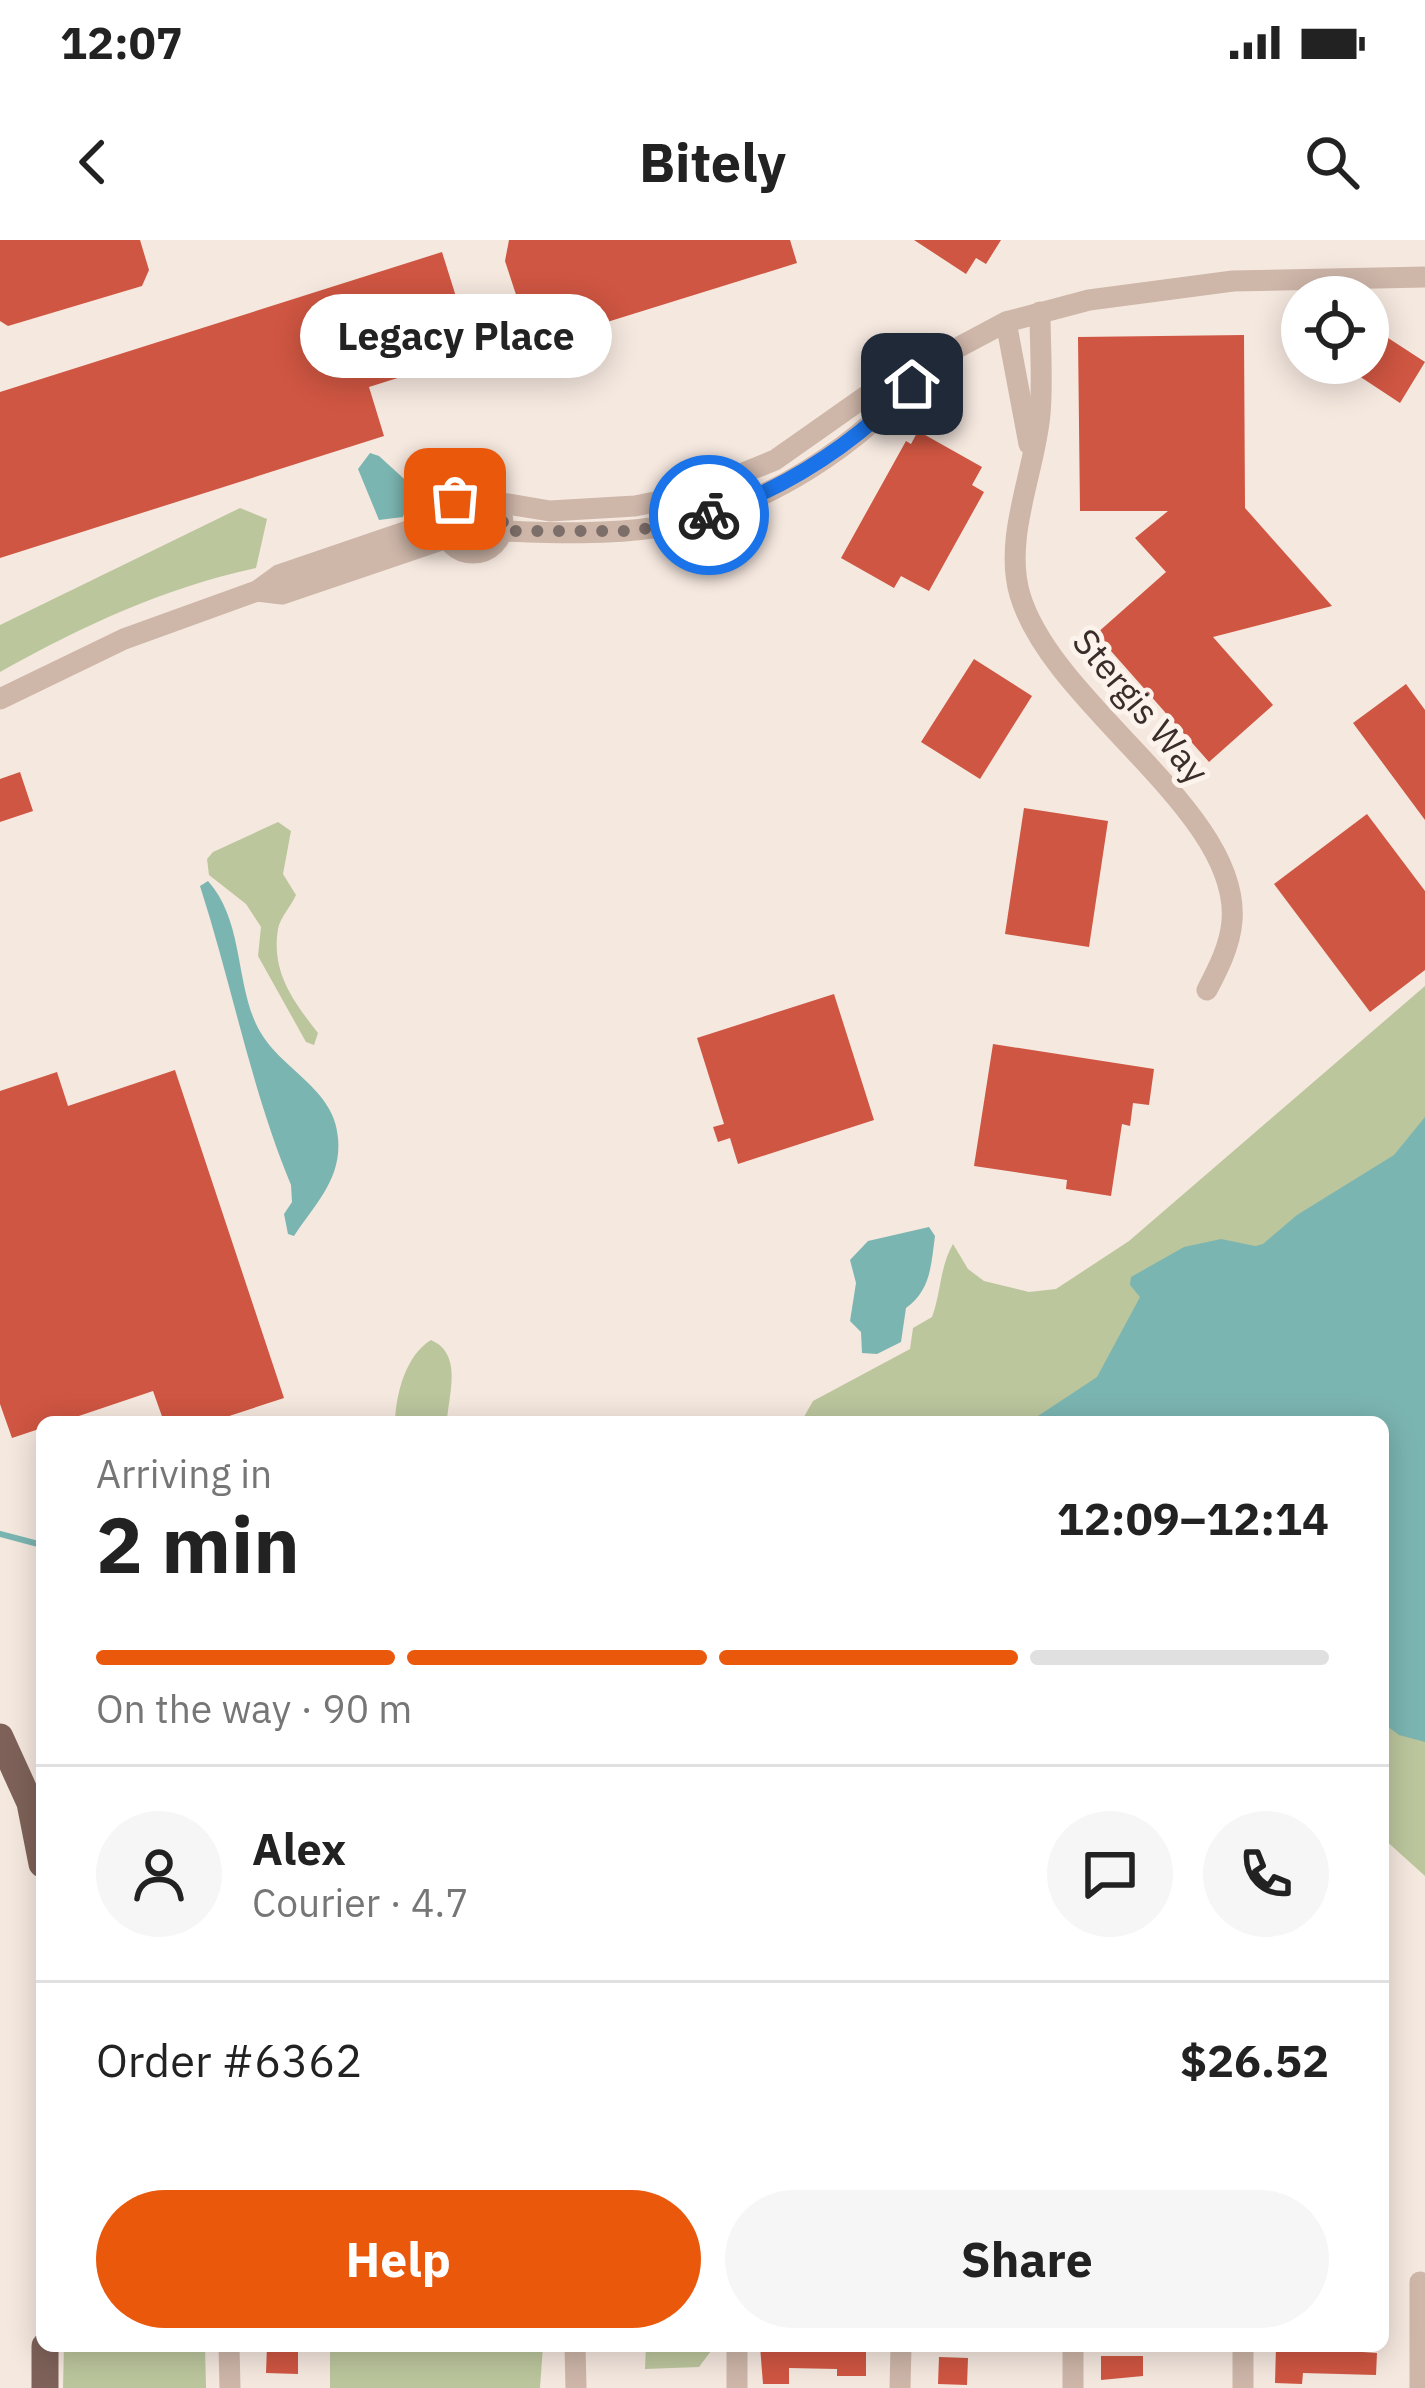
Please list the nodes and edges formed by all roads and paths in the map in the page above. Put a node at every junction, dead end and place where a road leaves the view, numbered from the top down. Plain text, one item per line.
1 (1425, 277) edge
2 (1040, 312) junction
3 (1006, 322) junction
4 (929, 363) junction
5 (1032, 457) junction
6 (496, 502) junction
7 (445, 528) junction
8 (503, 531) junction
9 (0, 699) edge
10 (1207, 990) dead end
11 (0, 1737) edge
12 (36, 1834) edge
13 (1420, 2282) dead end
14 (45, 2352) edge
15 (229, 2352) edge
16 (575, 2352) edge
17 (737, 2352) edge
18 (901, 2352) edge
19 (1072, 2352) edge
20 (1243, 2352) edge
21 (45, 2388) edge
22 (230, 2388) edge
23 (576, 2388) edge
24 (737, 2388) edge
25 (900, 2388) edge
26 (1073, 2388) edge
27 (1243, 2388) edge
28 (1420, 2388) edge

1 - 2 street
2 - 3 street
2 - 5 street, Stergis Way
3 - 4 street
3 - 5 street, Stergis Way
4 - 6 street
4 - 8 street
5 - 10 street, Stergis Way
6 - 7 street
6 - 8 street
7 - 8 street
7 - 9 street
11 - 12 main road
13 - 28 street
14 - 21 main road
15 - 22 street
16 - 23 street
17 - 24 street
18 - 25 street
19 - 26 street
20 - 27 street

